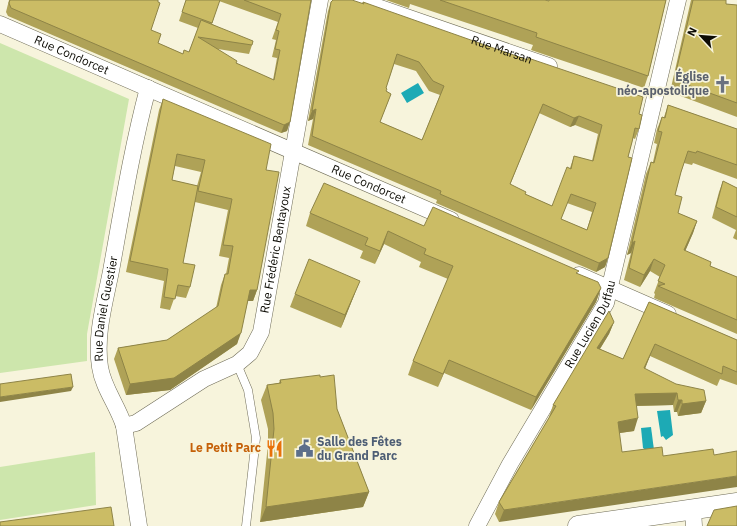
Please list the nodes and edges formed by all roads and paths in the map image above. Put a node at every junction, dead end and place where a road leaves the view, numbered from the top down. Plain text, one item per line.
1 (320, 0) edge
2 (357, 0) edge
3 (678, 0) edge
4 (0, 24) edge
5 (565, 72) edge
6 (148, 88) junction
7 (293, 151) junction
8 (467, 227) edge
9 (567, 270) edge
10 (610, 289) junction
11 (681, 319) edge
12 (236, 364) junction
13 (124, 426) junction
14 (737, 503) edge
15 (693, 518) edge
16 (139, 526) edge
17 (246, 526) edge
18 (477, 526) edge
19 (578, 526) edge

1 - 7 street, Rue Frédéric Bentayoux
2 - 5 street, Rue Marsan
3 - 10 street, Rue Lucien Duffau
4 - 6 street, Rue Condorcet
6 - 7 street, Rue Condorcet
6 - 13 street, Rue Daniel Guestier
7 - 8 street, Rue Condorcet
7 - 12 street, Rue Frédéric Bentayoux
9 - 10 street
10 - 11 street
10 - 18 street, Rue Lucien Duffau
12 - 13 street, Rue Frédéric Bentayoux
12 - 17 lane
13 - 16 street, Rue Daniel Guestier
14 - 15 street
15 - 19 street

